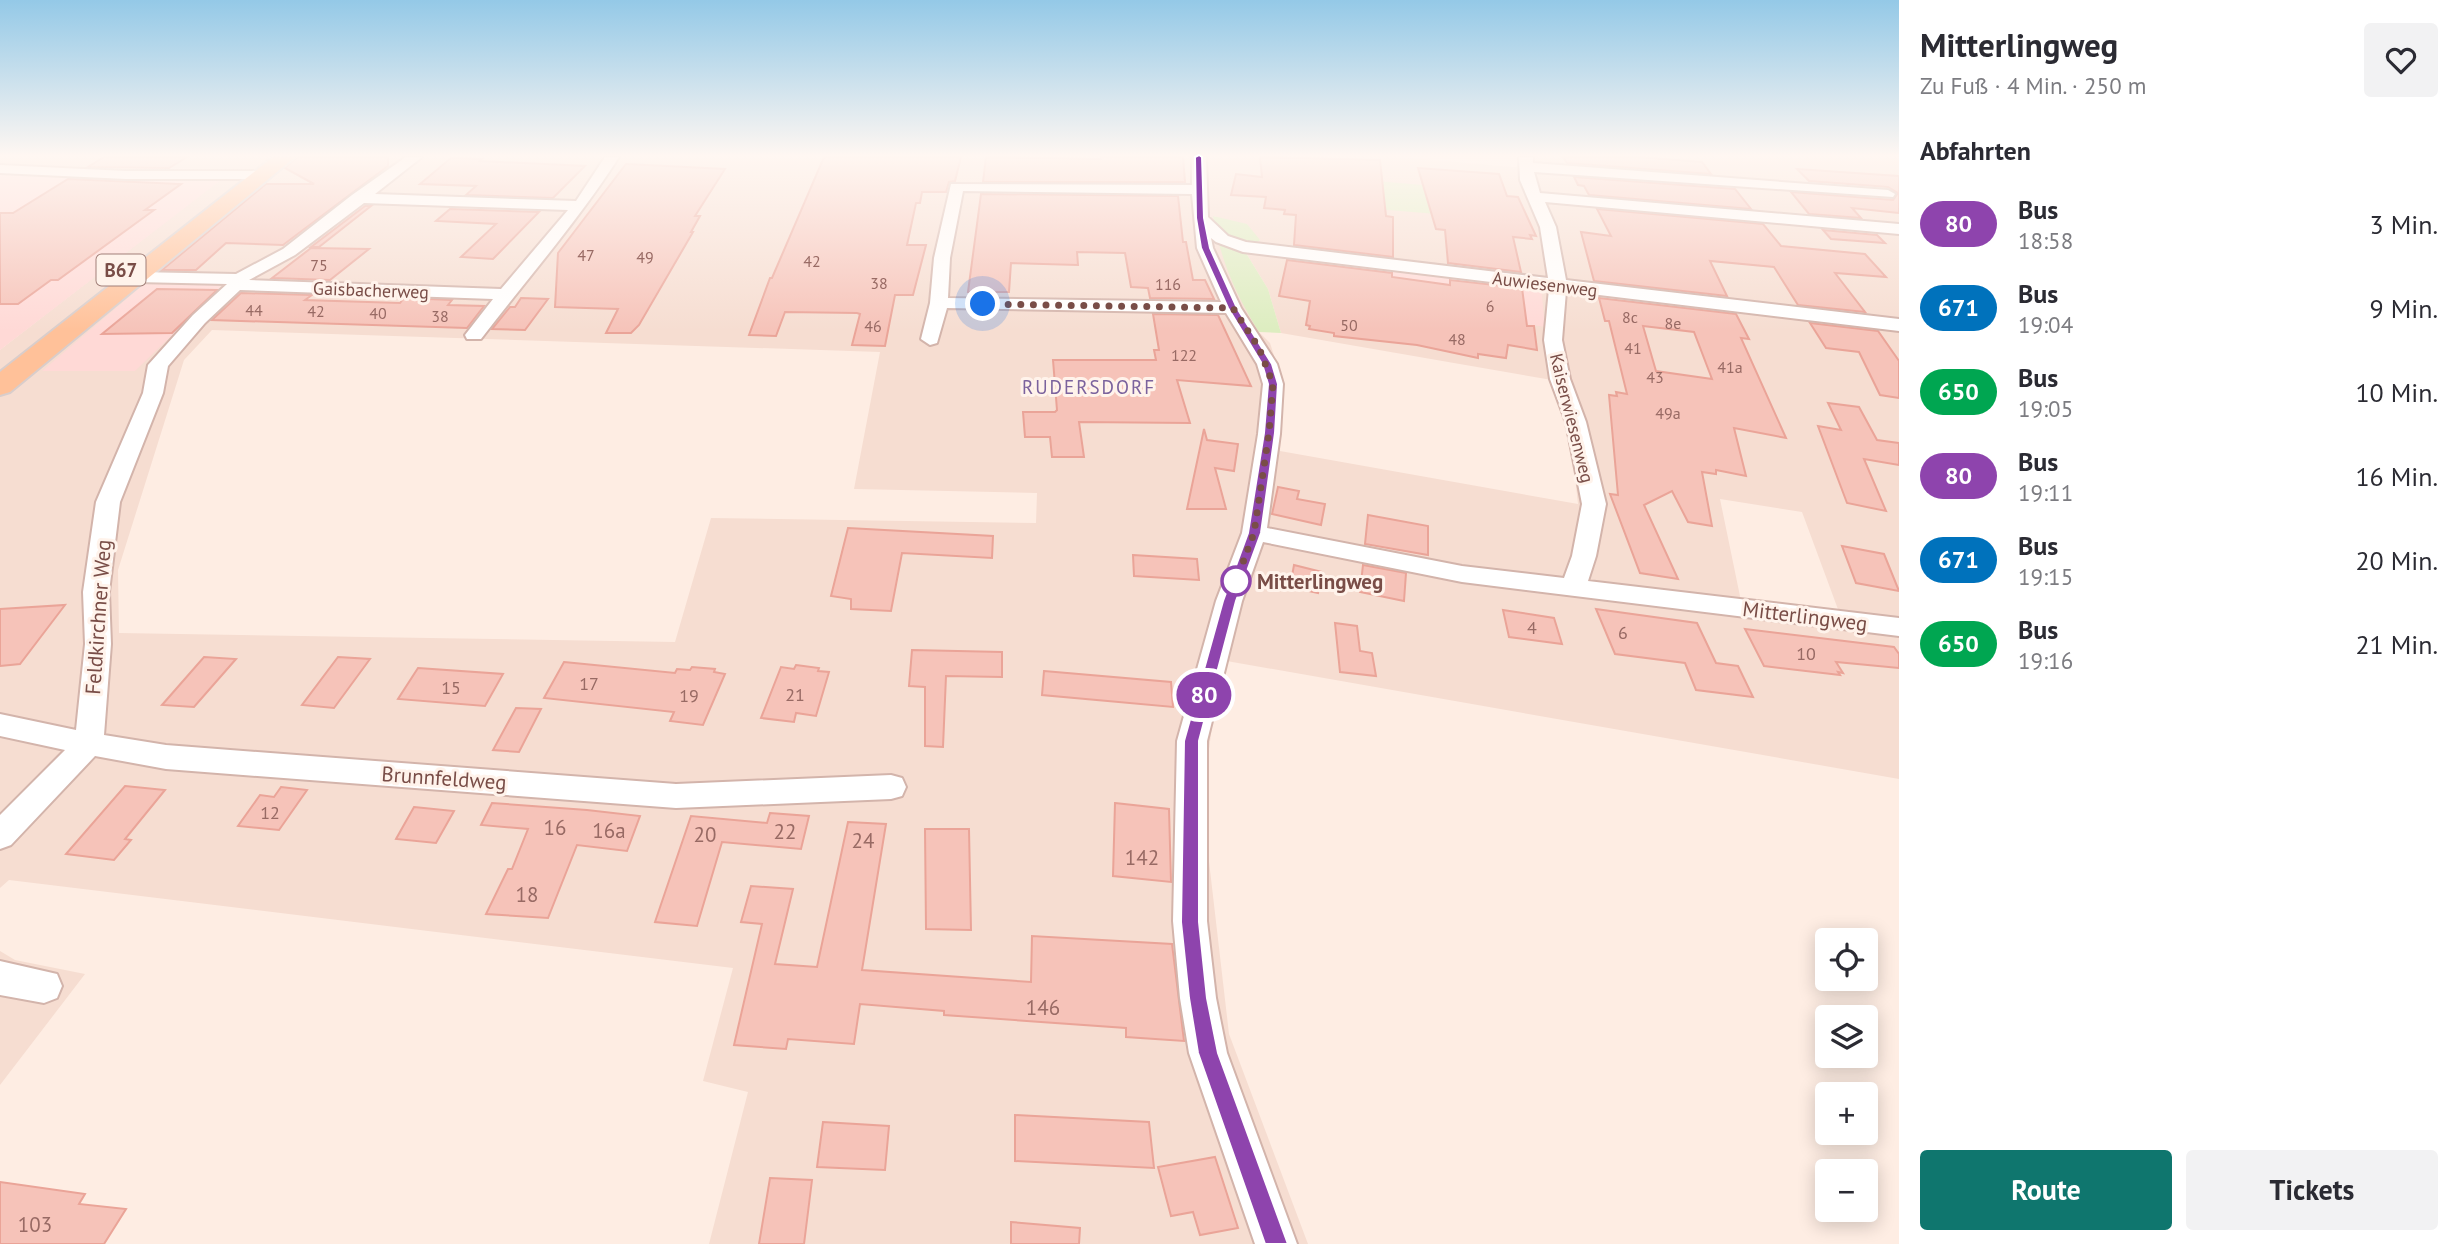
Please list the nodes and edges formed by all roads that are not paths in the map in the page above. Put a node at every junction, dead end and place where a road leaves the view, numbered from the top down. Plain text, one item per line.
1 (196, 215) edge
2 (205, 215) edge
3 (336, 215) edge
4 (572, 215) edge
5 (950, 215) edge
6 (1201, 215) edge
7 (1207, 215) edge
8 (1542, 215) edge
9 (1740, 215) edge
10 (1899, 229) edge
11 (136, 277) junction
12 (238, 282) junction
13 (1558, 286) junction
14 (506, 294) junction
15 (939, 303) junction
16 (1233, 308) junction
17 (1899, 325) edge
18 (474, 335) dead end
19 (930, 339) dead end
20 (0, 364) edge
21 (0, 386) edge
22 (1254, 533) junction
23 (1573, 588) junction
24 (1899, 627) edge
25 (0, 725) edge
26 (89, 744) junction
27 (891, 787) dead end
28 (0, 836) edge
29 (0, 978) edge
30 (44, 986) dead end
31 (1276, 1244) edge

1 - 20 main road, B67
2 - 11 main road, B67
3 - 12 street, Feldkirchner Weg
4 - 14 street
5 - 15 street
6 - 16 street
7 - 13 street, Auwiesenweg
8 - 13 street, Kaiserwiesenweg
9 - 10 street
11 - 12 street, Feldkirchner Weg
11 - 21 main road, B67
12 - 14 street, Gaisbacherweg
12 - 26 street, Feldkirchner Weg
13 - 17 street, Auwiesenweg
13 - 23 street, Kaiserwiesenweg
14 - 18 street
15 - 16 street
15 - 19 street
16 - 22 street
22 - 23 street, Mitterlingweg
22 - 31 street
23 - 24 street, Mitterlingweg
25 - 26 street, Brunnfeldweg
26 - 27 street, Brunnfeldweg
26 - 28 street
29 - 30 street

